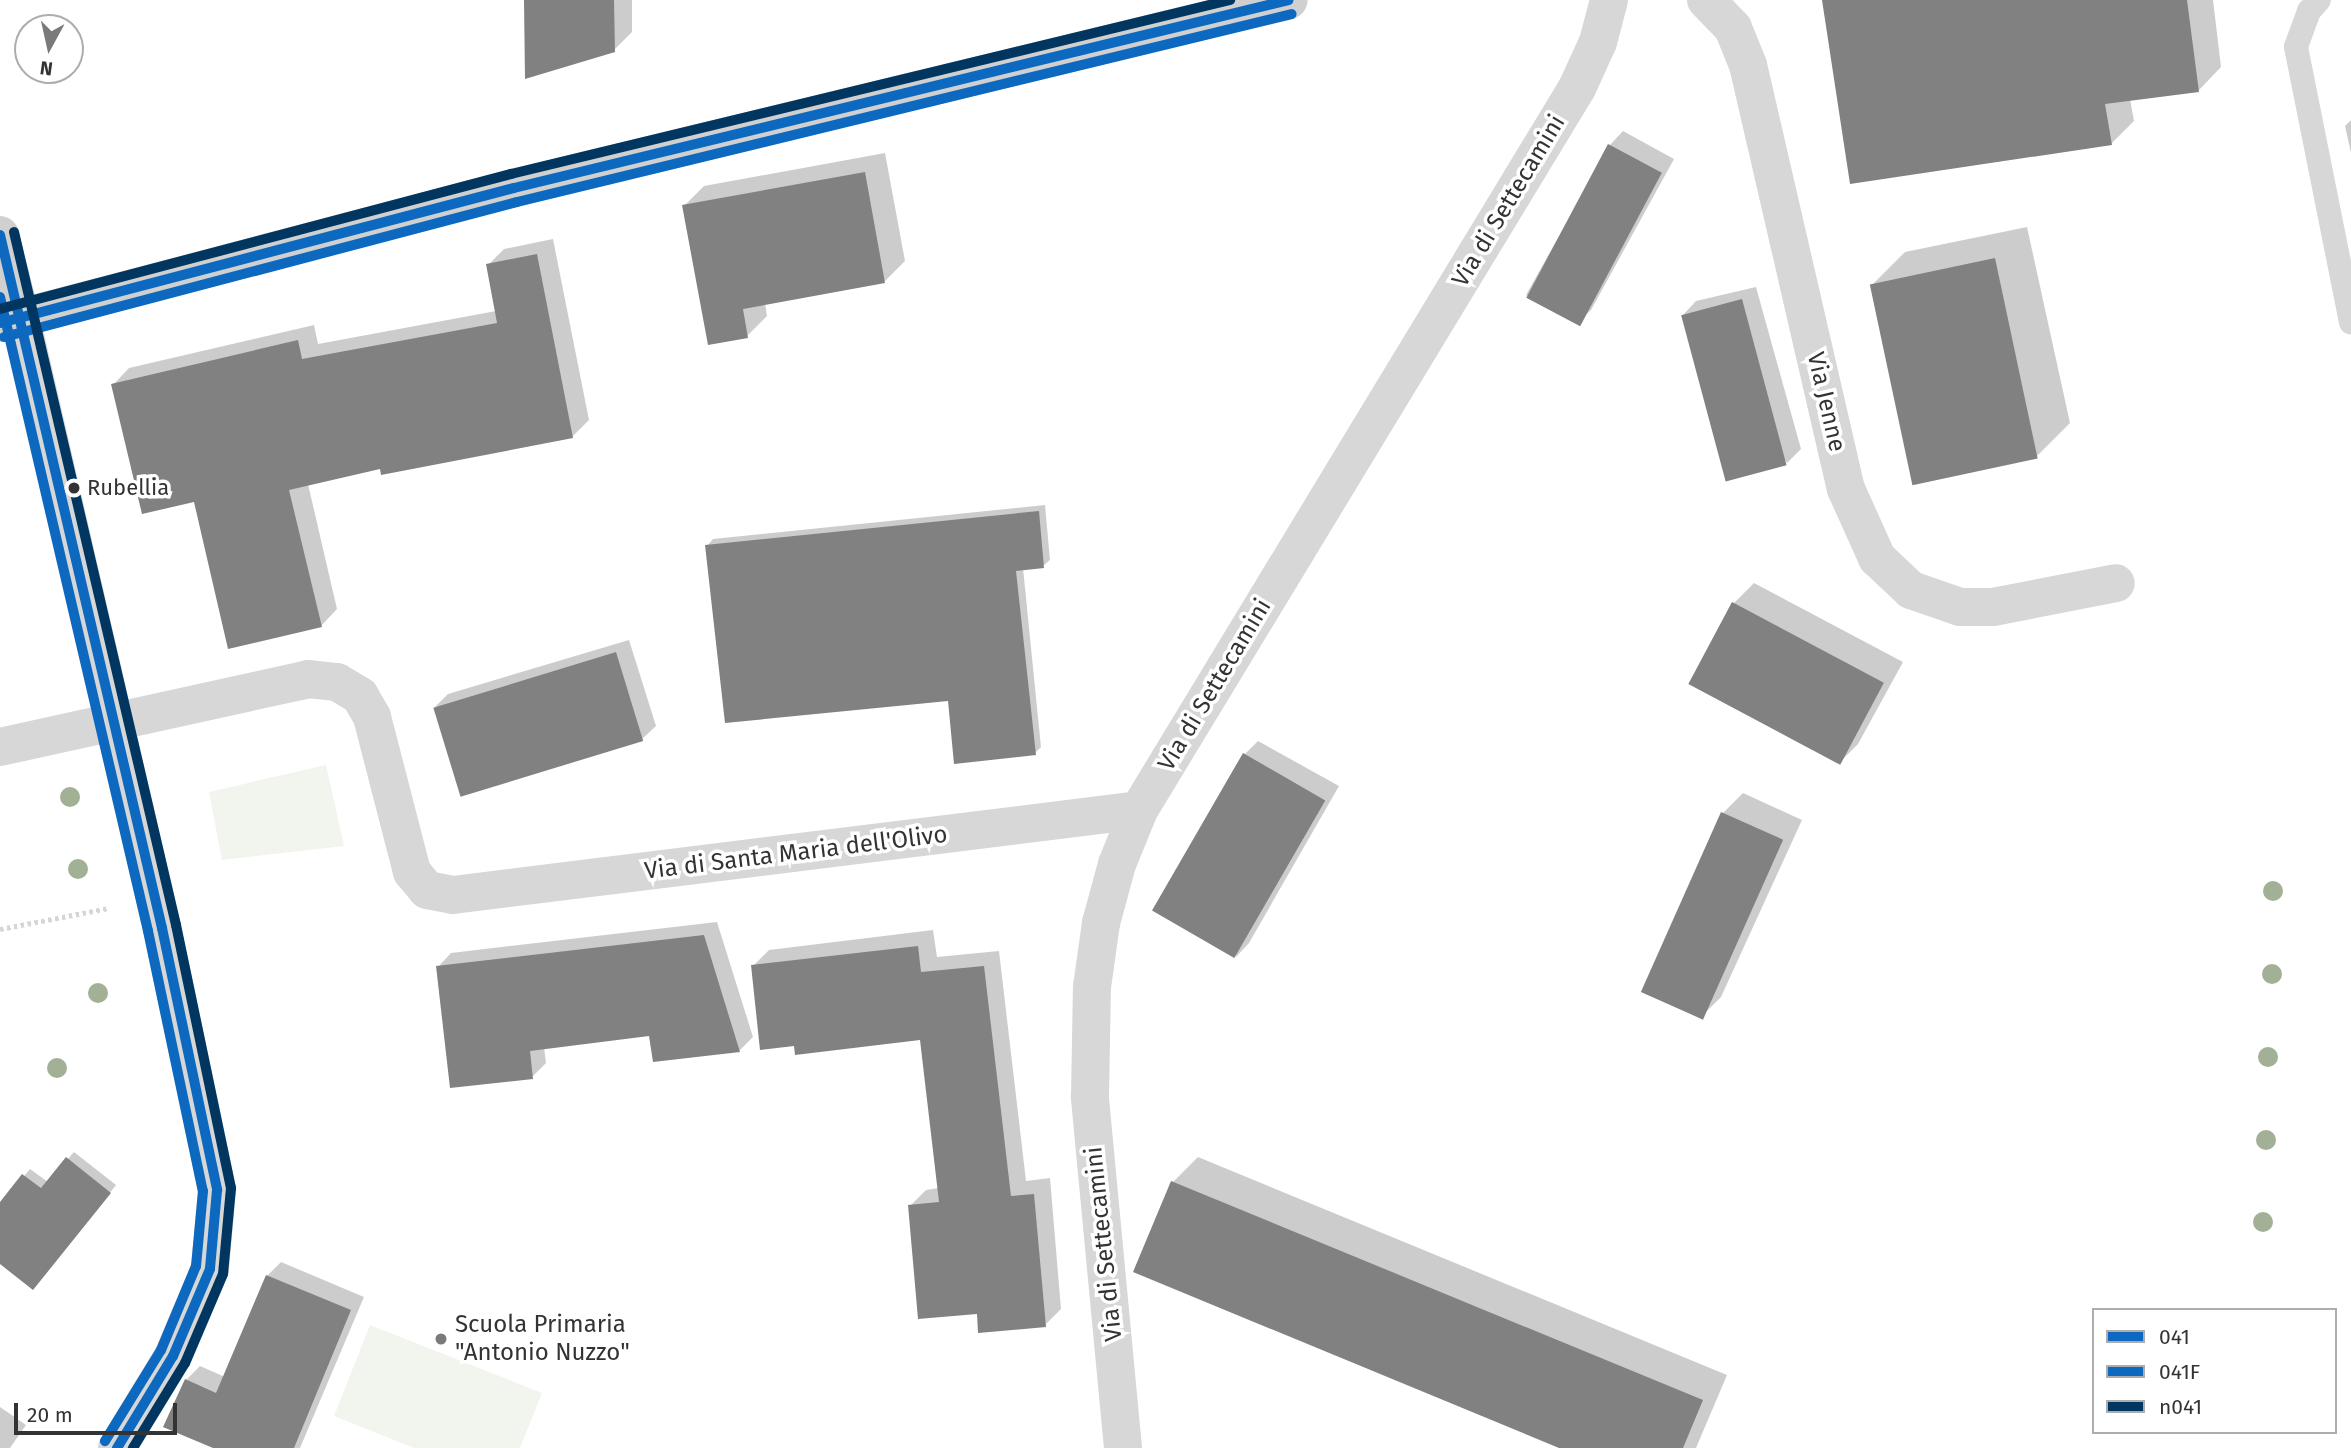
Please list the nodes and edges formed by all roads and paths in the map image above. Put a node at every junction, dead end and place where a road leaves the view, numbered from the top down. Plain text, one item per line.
1 (1289, 0) edge
2 (1609, 0) edge
3 (1706, 0) edge
4 (2319, 0) edge
5 (0, 235) edge
6 (10, 320) edge
7 (2351, 323) edge
8 (2116, 583) dead end
9 (114, 720) junction
10 (0, 747) edge
11 (1139, 810) junction
12 (159, 913) junction
13 (0, 929) edge
14 (117, 1448) edge
15 (1123, 1448) edge

1 - 6 street
2 - 11 street, Via di Settecamini
3 - 8 street, Via Jenne
4 - 7 lane
5 - 6 street
6 - 9 street
9 - 10 street
9 - 11 street, Via di Santa Maria dell'Olivo
9 - 12 street
11 - 15 street, Via di Settecamini
12 - 13 path
12 - 14 street

